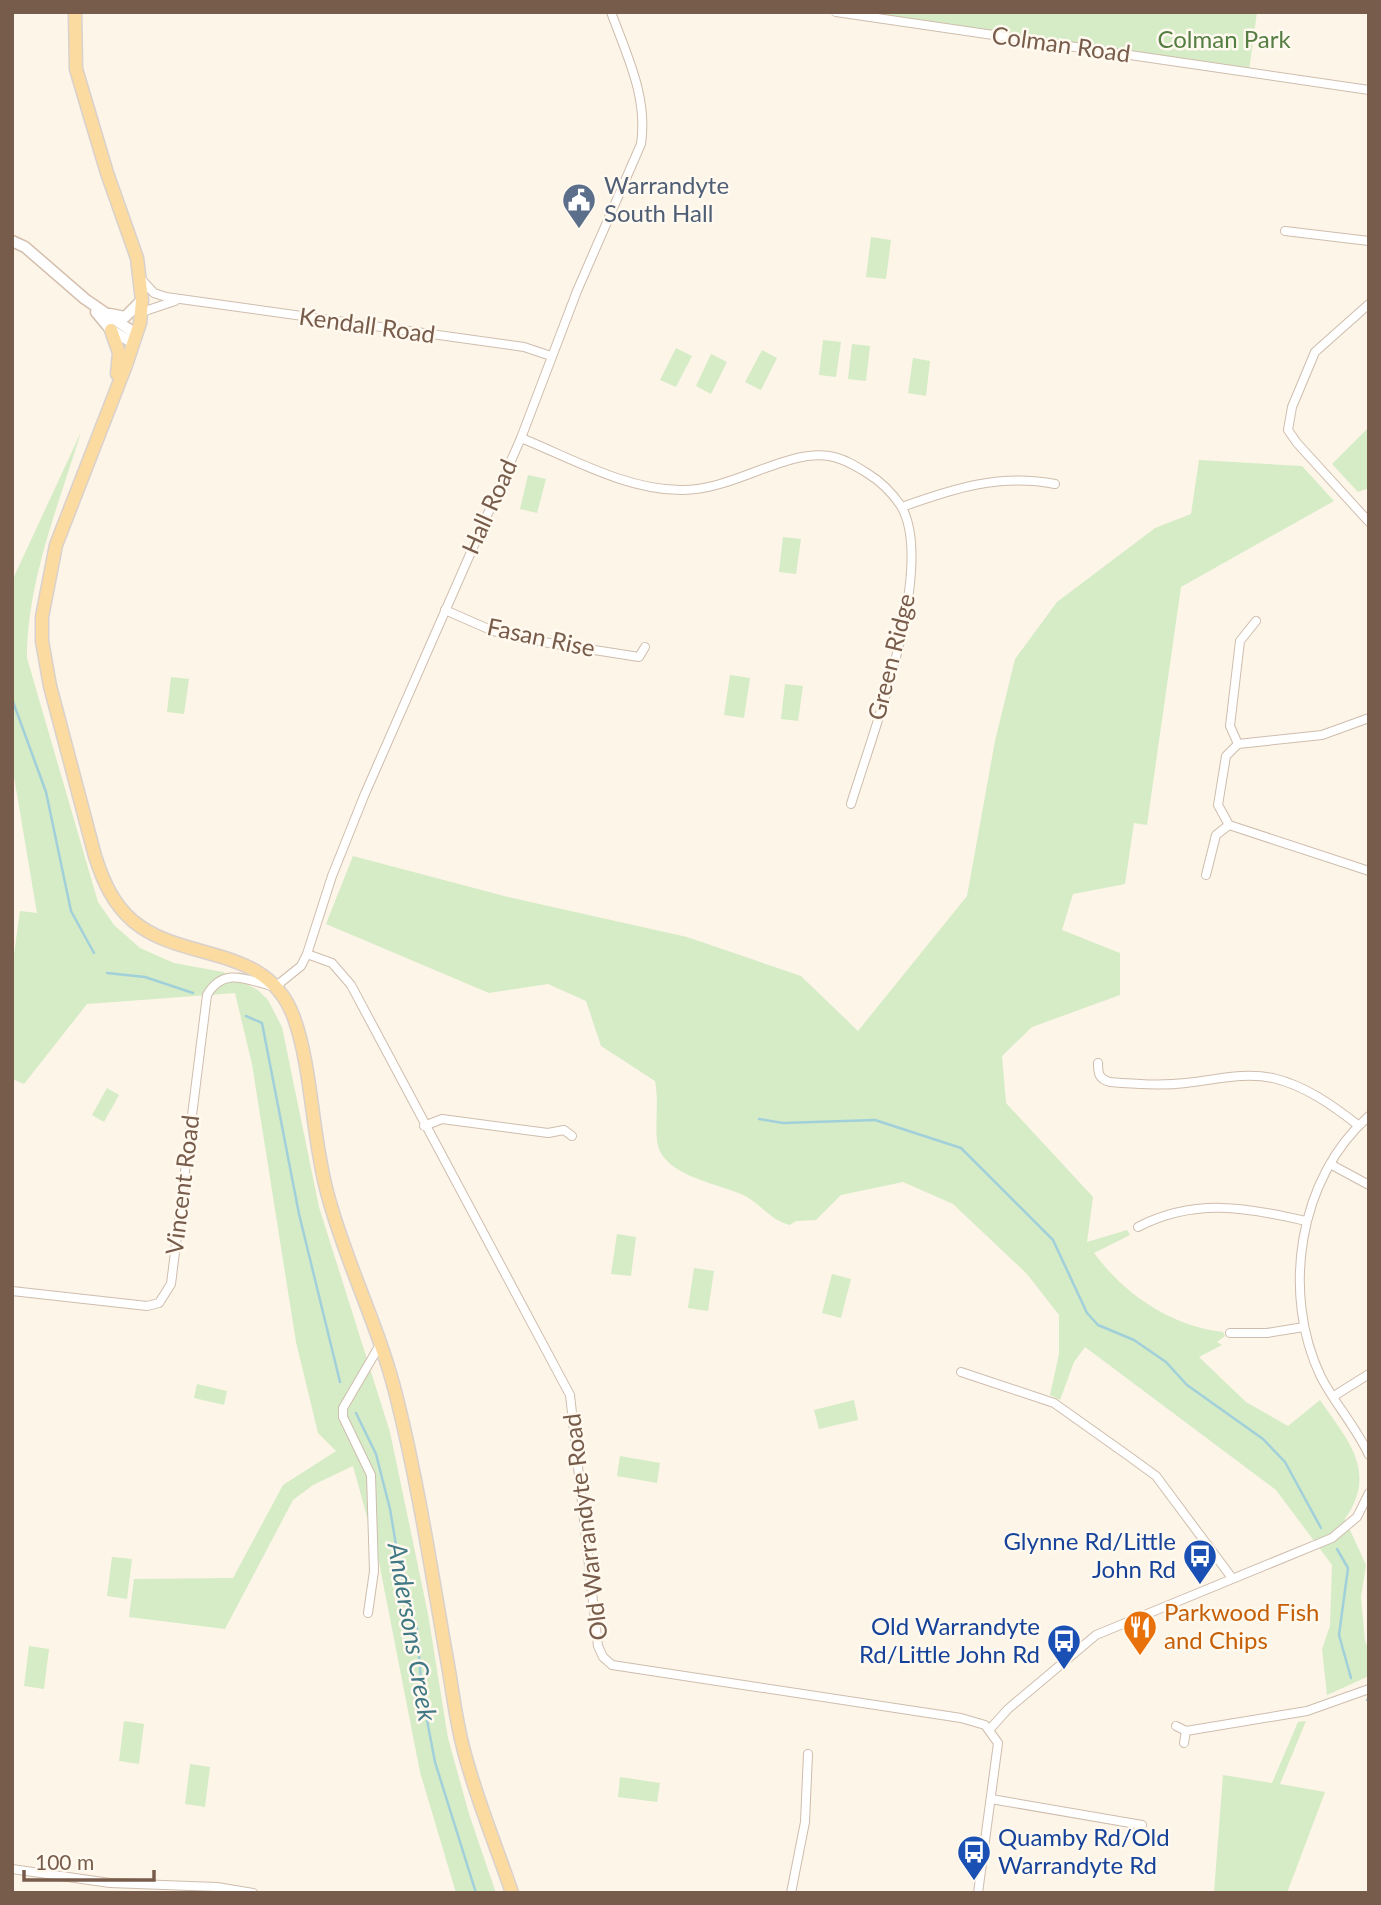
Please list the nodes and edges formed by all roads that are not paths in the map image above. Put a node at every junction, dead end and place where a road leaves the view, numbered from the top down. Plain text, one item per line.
1 (75, 12) edge
2 (611, 12) edge
3 (836, 12) edge
4 (1369, 90) edge
5 (1285, 231) dead end
6 (12, 241) edge
7 (1369, 241) edge
8 (141, 279) junction
9 (85, 299) junction
10 (182, 300) junction
11 (1369, 304) edge
12 (142, 306) junction
13 (97, 309) junction
14 (111, 330) junction
15 (134, 338) junction
16 (551, 356) junction
17 (100, 428) junction
18 (521, 438) junction
19 (1055, 484) dead end
20 (902, 507) junction
21 (1369, 522) edge
22 (445, 610) junction
23 (1256, 621) dead end
24 (645, 647) dead end
25 (639, 657) junction
26 (643, 667) dead end
27 (1369, 718) edge
28 (1238, 744) junction
29 (851, 804) dead end
30 (1229, 825) junction
31 (1369, 871) edge
32 (1206, 875) dead end
33 (307, 954) junction
34 (275, 987) junction
35 (1098, 1063) dead end
36 (1369, 1116) edge
37 (565, 1120) dead end
38 (1358, 1125) junction
39 (424, 1126) junction
40 (564, 1130) junction
41 (572, 1136) dead end
42 (1330, 1164) junction
43 (1369, 1185) edge
44 (1306, 1221) junction
45 (1138, 1227) dead end
46 (12, 1291) edge
47 (1304, 1327) junction
48 (1230, 1333) dead end
49 (381, 1343) junction
50 (961, 1372) dead end
51 (1369, 1374) edge
52 (1334, 1396) junction
53 (1369, 1455) edge
54 (1369, 1493) edge
55 (1232, 1578) junction
56 (368, 1613) dead end
57 (1369, 1689) edge
58 (1176, 1726) dead end
59 (990, 1729) junction
60 (1186, 1731) junction
61 (1184, 1743) dead end
62 (808, 1754) dead end
63 (991, 1799) junction
64 (1142, 1825) dead end
65 (12, 1869) edge
66 (253, 1893) edge
67 (512, 1893) edge
68 (792, 1893) edge
69 (978, 1893) edge

1 - 8 main road
2 - 16 street, Hall Road
3 - 4 street, Colman Road
5 - 7 street
6 - 9 main road
8 - 10 street, Kendall Road
8 - 12 main road
9 - 13 main road
9 - 14 main road
10 - 12 street, Kendall Road
10 - 16 street, Kendall Road
11 - 21 street
12 - 13 main road
12 - 15 main road
13 - 15 main road
14 - 15 main road
14 - 17 main road
15 - 17 main road
16 - 18 street, Hall Road
17 - 34 main road
18 - 20 street
18 - 22 street, Hall Road
19 - 20 street
20 - 29 street, Green Ridge
22 - 25 street, Fasan Rise
22 - 33 street, Hall Road
23 - 28 street
24 - 25 street
25 - 26 street
27 - 28 street
28 - 30 street
30 - 31 street
30 - 32 street
33 - 34 street, Hall Road
33 - 39 street, Old Warrandyte Road
34 - 46 street, Vincent Road
34 - 49 main road
35 - 38 street
36 - 38 street
37 - 40 street
38 - 42 street
39 - 40 street
39 - 59 street, Old Warrandyte Road
40 - 41 street
42 - 43 street
42 - 44 street
44 - 45 street
44 - 47 street
47 - 48 street
47 - 52 street
49 - 56 street
49 - 67 main road
50 - 55 street
51 - 52 street
52 - 53 street
54 - 55 street
55 - 59 street
57 - 60 street
58 - 60 street
59 - 63 street
60 - 61 street
62 - 68 street
63 - 64 street
63 - 69 street
65 - 66 street

